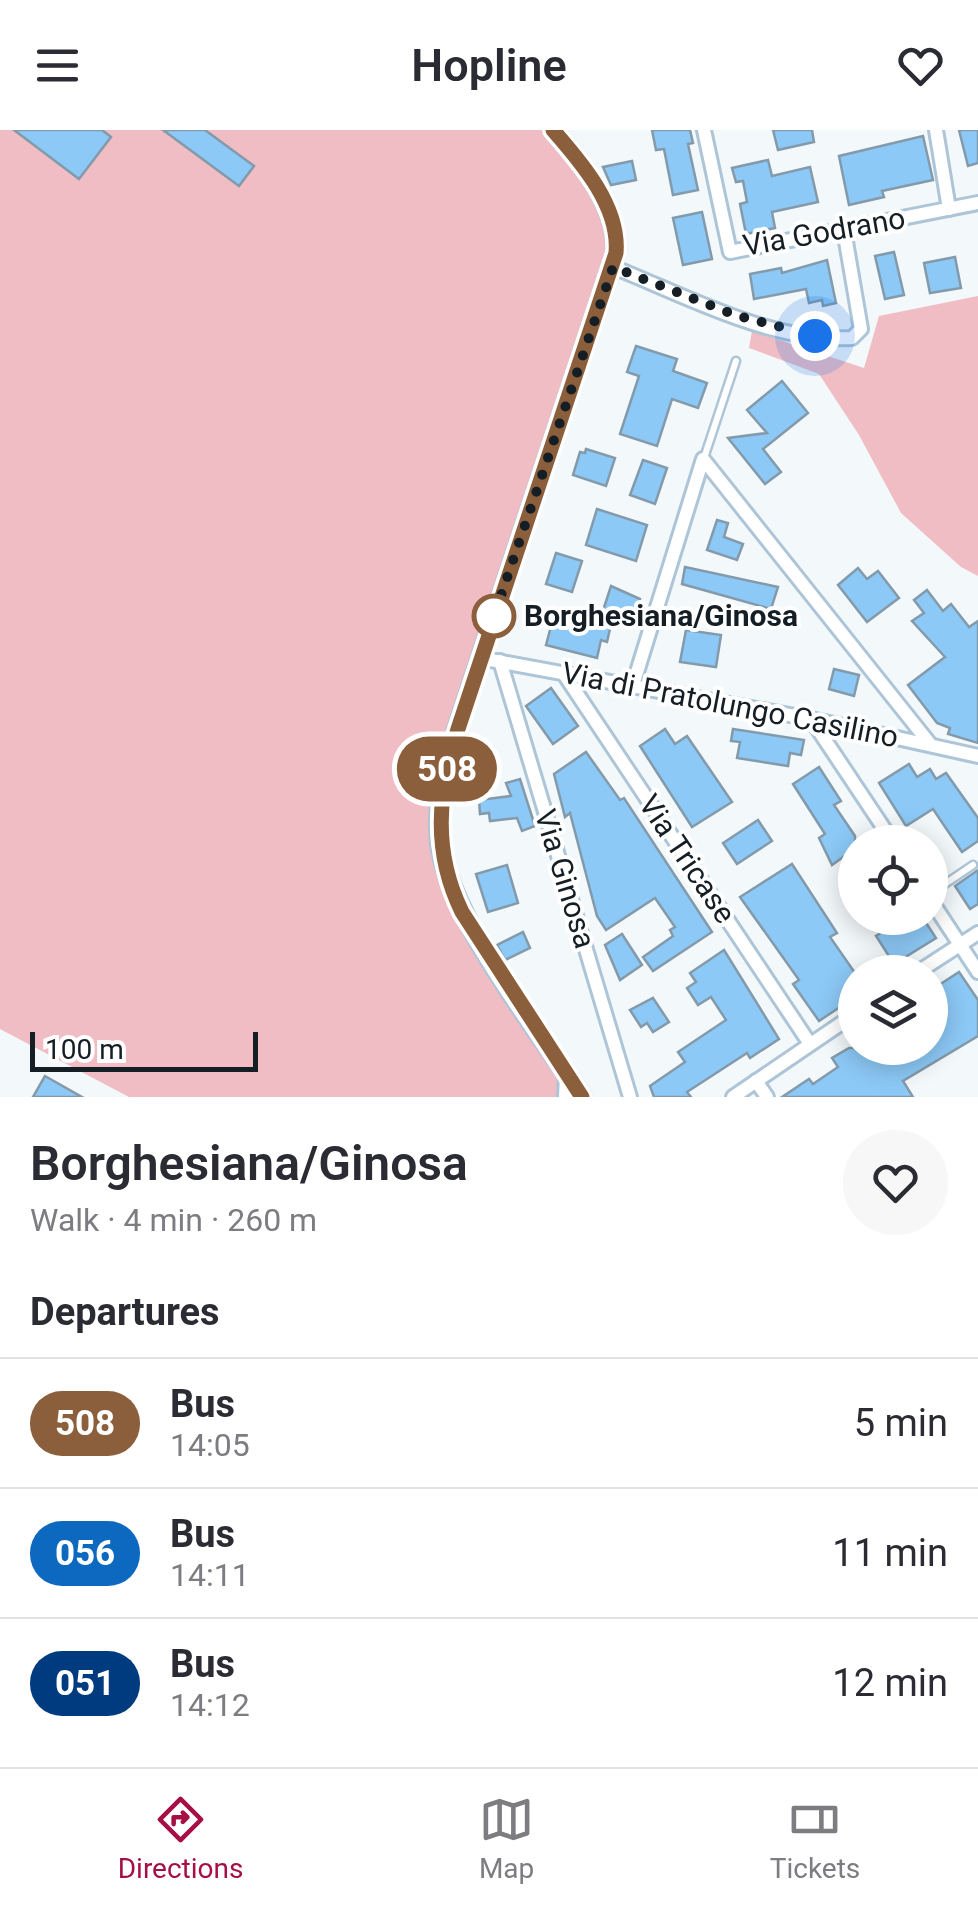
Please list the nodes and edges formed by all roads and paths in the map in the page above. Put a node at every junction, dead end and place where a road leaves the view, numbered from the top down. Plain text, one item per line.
1 (553, 130) edge
2 (704, 130) edge
3 (936, 130) edge
4 (978, 203) edge
5 (949, 209) junction
6 (844, 230) junction
7 (613, 267) junction
8 (736, 361) dead end
9 (704, 459) junction
10 (480, 658) junction
11 (500, 662) junction
12 (564, 674) junction
13 (633, 685) junction
14 (811, 718) junction
15 (930, 744) junction
16 (978, 756) edge
17 (881, 825) edge
18 (973, 865) dead end
19 (948, 884) edge
20 (948, 925) edge
21 (978, 932) edge
22 (960, 944) junction
23 (944, 955) edge
24 (978, 972) edge
25 (838, 1025) edge
26 (810, 1044) junction
27 (566, 1072) junction
28 (756, 1081) junction
29 (565, 1097) edge
30 (582, 1097) edge
31 (630, 1097) edge
32 (733, 1097) edge
33 (766, 1097) edge

1 - 7 street
2 - 6 street, Via Godrano
3 - 5 street
4 - 5 street, Via Godrano
5 - 6 street, Via Godrano
6 - 7 street
7 - 10 street
8 - 9 lane
9 - 13 street
9 - 15 street
10 - 11 street, Via di Pratolungo Casilino
10 - 27 street
11 - 12 street, Via di Pratolungo Casilino
11 - 31 street, Via Ginosa
12 - 13 street, Via di Pratolungo Casilino
12 - 26 street, Via Tricase
13 - 14 street, Via di Pratolungo Casilino
14 - 15 street, Via di Pratolungo Casilino
14 - 17 street
15 - 16 street, Via di Pratolungo Casilino
18 - 19 lane
20 - 22 street
21 - 22 street
22 - 23 street
22 - 24 street
25 - 26 street
26 - 28 street
27 - 29 street
27 - 30 street
28 - 32 street
28 - 33 street

